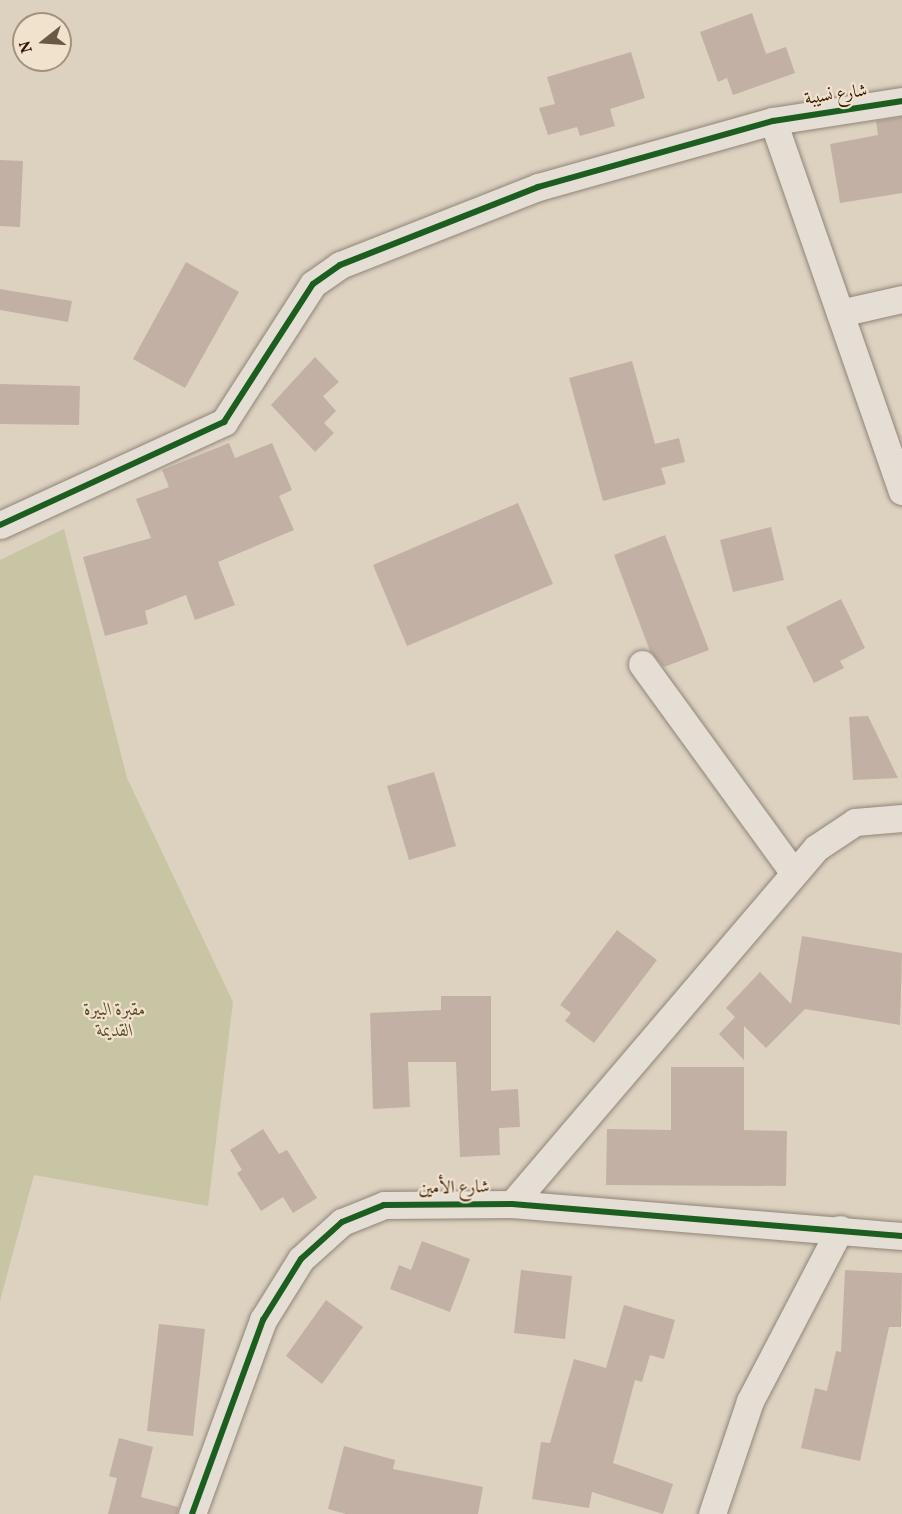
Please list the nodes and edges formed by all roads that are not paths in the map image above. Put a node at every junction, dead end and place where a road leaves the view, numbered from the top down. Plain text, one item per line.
1 (902, 102) edge
2 (774, 121) junction
3 (902, 299) edge
4 (840, 313) junction
5 (902, 491) edge
6 (0, 525) edge
7 (642, 664) dead end
8 (902, 818) edge
9 (794, 873) junction
10 (512, 1204) junction
11 (840, 1229) junction
12 (902, 1236) edge
13 (192, 1514) edge
14 (712, 1514) edge

1 - 2 street, شارع نسيبة
2 - 4 street
2 - 6 street, شارع نسيبة
3 - 4 street
4 - 5 street
7 - 9 street
8 - 9 street
9 - 10 street
10 - 11 street, شارع الأمين
10 - 13 street, شارع الأمين
11 - 12 street, شارع الأمين
11 - 14 street

